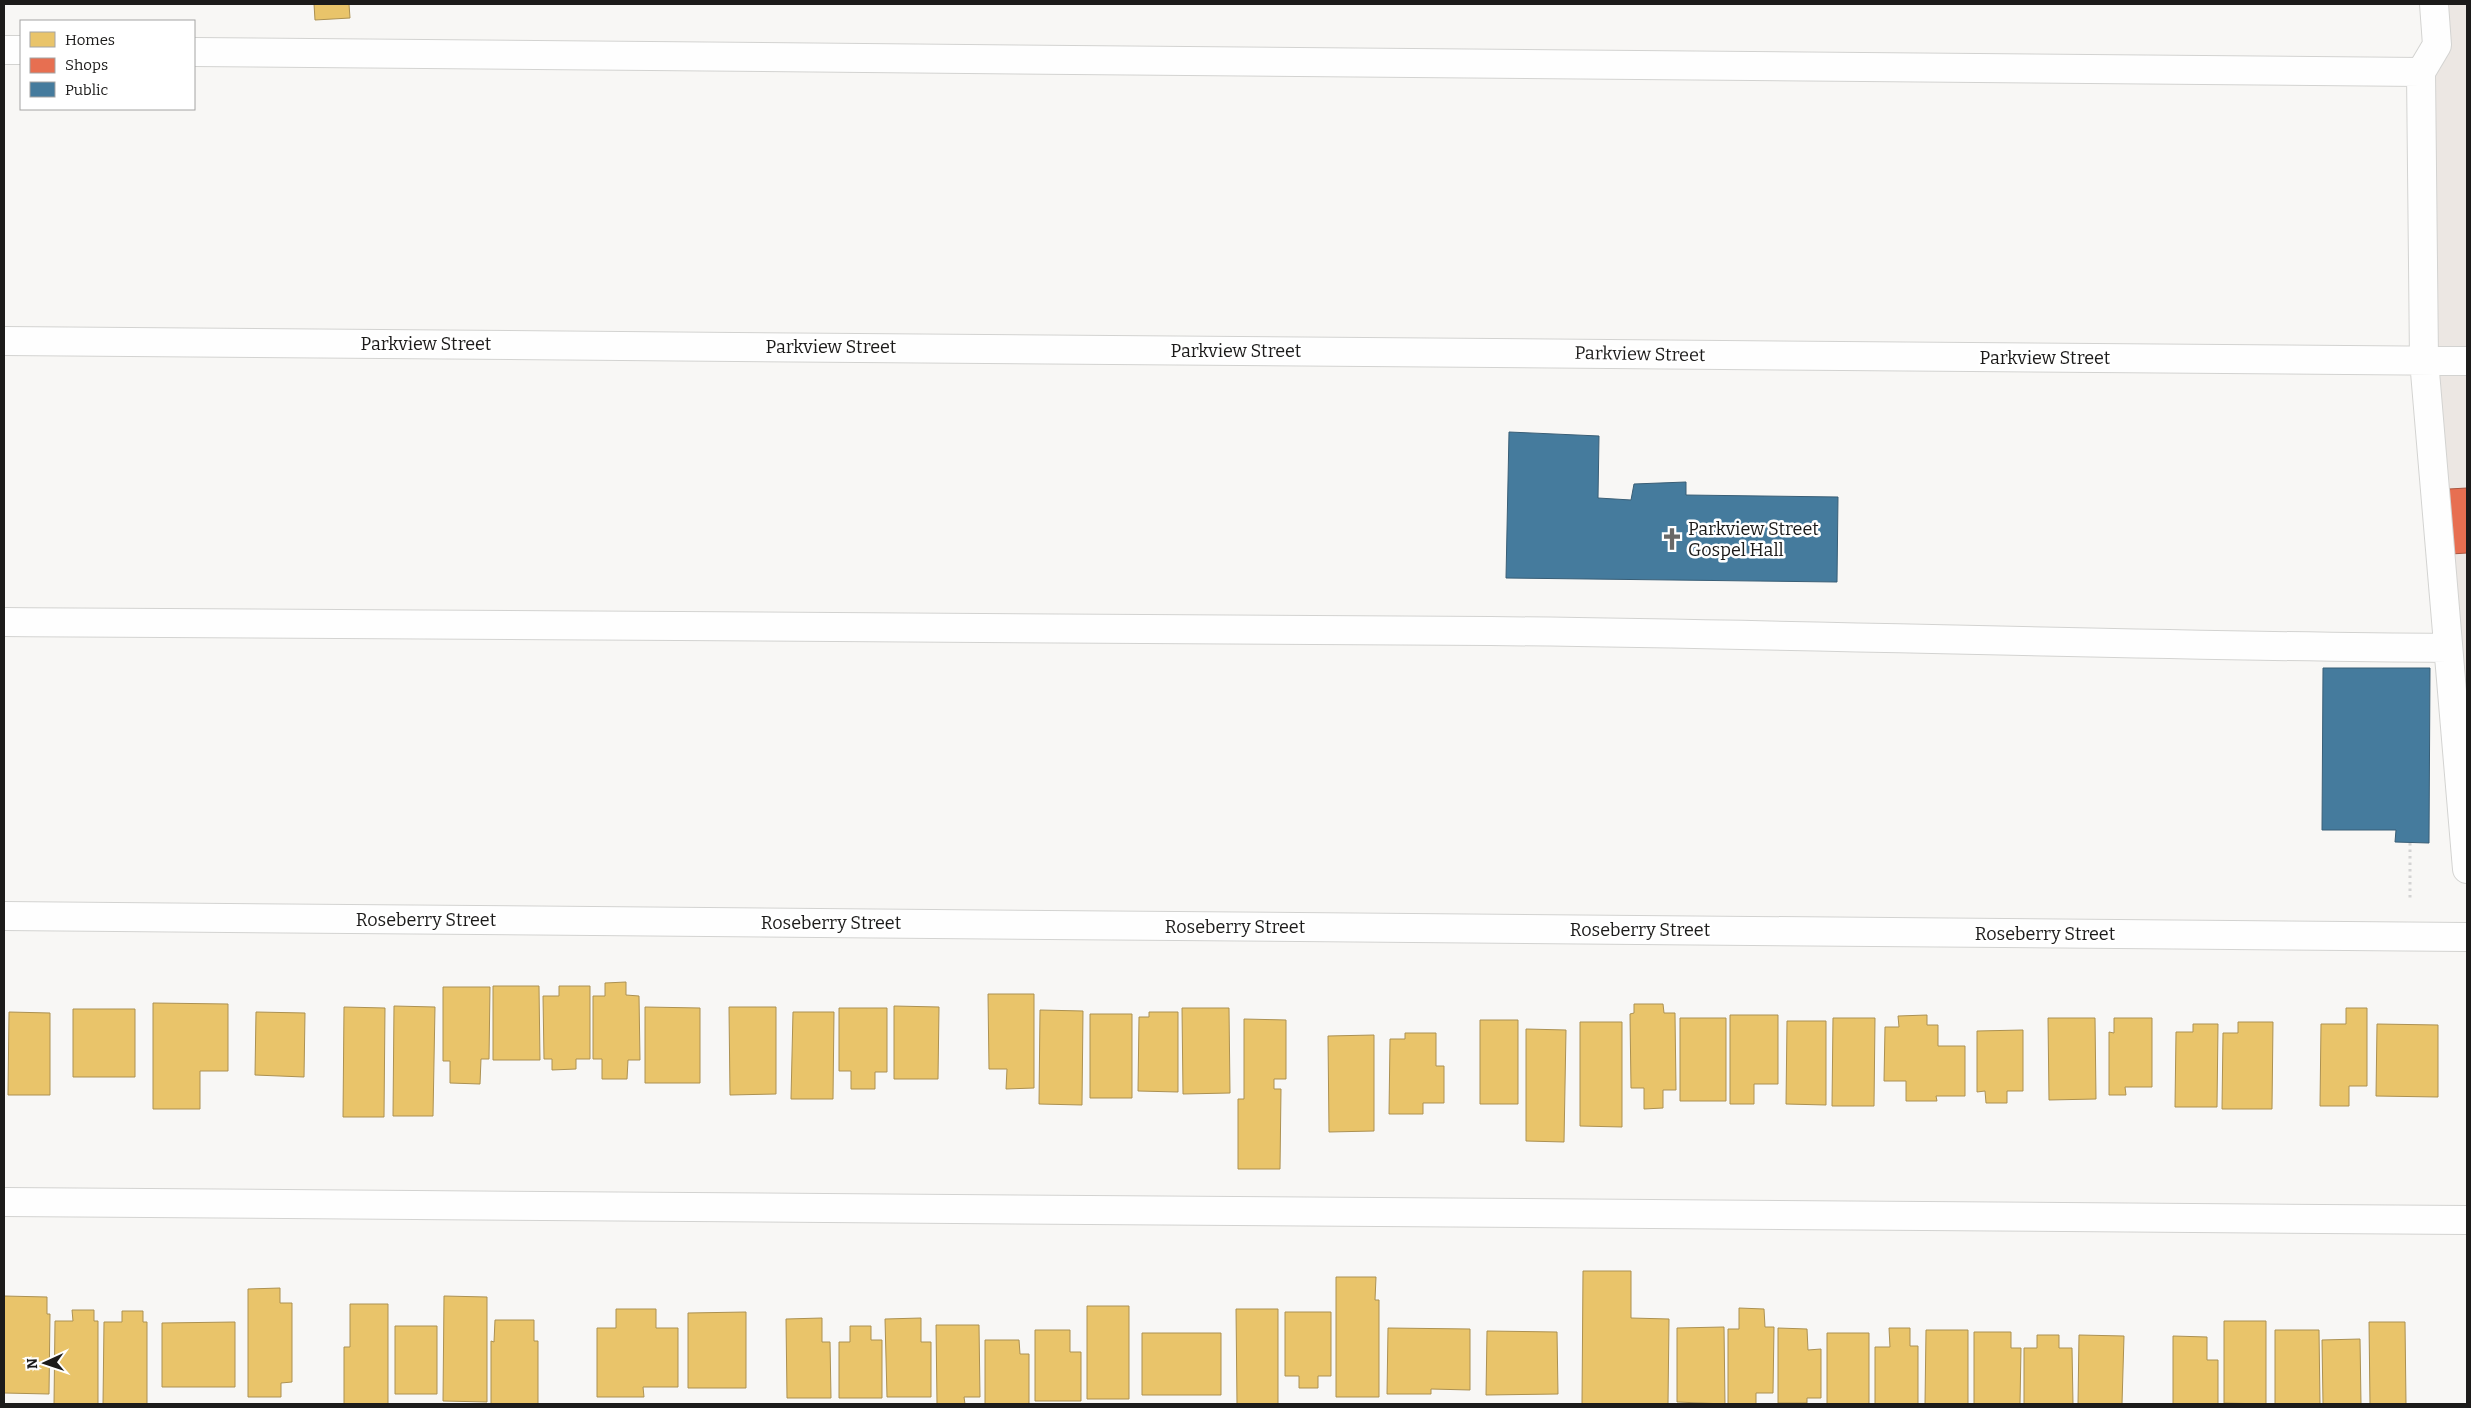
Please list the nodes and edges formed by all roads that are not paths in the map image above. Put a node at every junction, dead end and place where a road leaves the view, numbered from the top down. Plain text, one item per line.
1 (2434, 4) edge
2 (4, 50) edge
3 (20, 50) edge
4 (195, 52) edge
5 (2421, 72) junction
6 (4, 341) edge
7 (2424, 360) junction
8 (2467, 361) edge
9 (4, 622) edge
10 (2447, 648) junction
11 (2467, 869) edge
12 (4, 916) edge
13 (2467, 937) edge
14 (4, 1202) edge
15 (2467, 1220) edge

1 - 5 street
2 - 3 street
4 - 5 street
5 - 7 street
6 - 7 street, Parkview Street
7 - 8 street, Parkview Street
7 - 10 street
9 - 10 street
10 - 11 street
12 - 13 street, Roseberry Street
14 - 15 street

